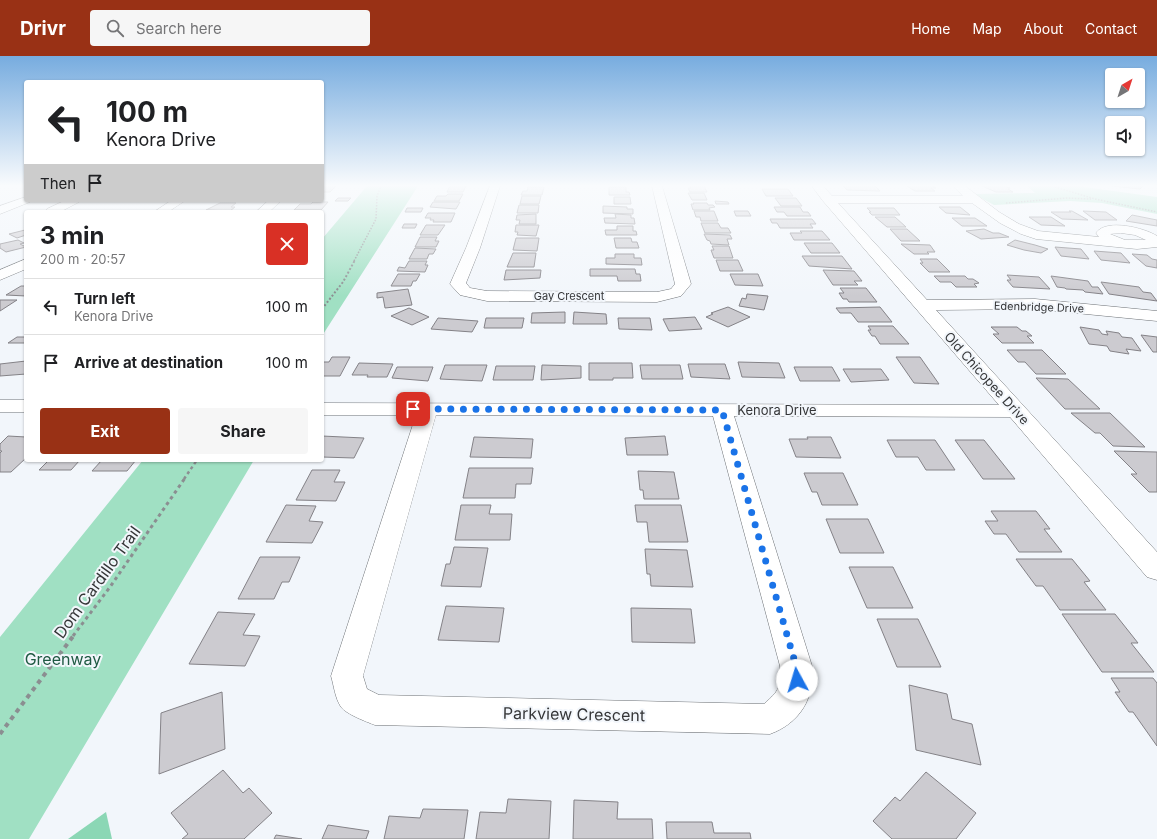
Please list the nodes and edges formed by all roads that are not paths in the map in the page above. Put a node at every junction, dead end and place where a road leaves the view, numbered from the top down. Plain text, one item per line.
1 (482, 223) edge
2 (667, 223) edge
3 (849, 223) edge
4 (1008, 223) edge
5 (1120, 242) dead end
6 (24, 264) edge
7 (0, 276) edge
8 (921, 305) junction
9 (1157, 316) edge
10 (0, 406) edge
11 (24, 406) edge
12 (324, 409) edge
13 (428, 410) junction
14 (722, 410) junction
15 (1016, 411) junction
16 (1157, 570) edge

1 - 2 street, Gay Crescent
3 - 8 street, Old Chicopee Drive
4 - 5 street
6 - 7 street
8 - 9 street, Edenbridge Drive
8 - 15 street, Old Chicopee Drive
10 - 11 street
12 - 13 street, Kenora Drive
13 - 14 street, Kenora Drive
13 - 14 street, Parkview Crescent
14 - 15 street, Kenora Drive
15 - 16 street, Old Chicopee Drive

